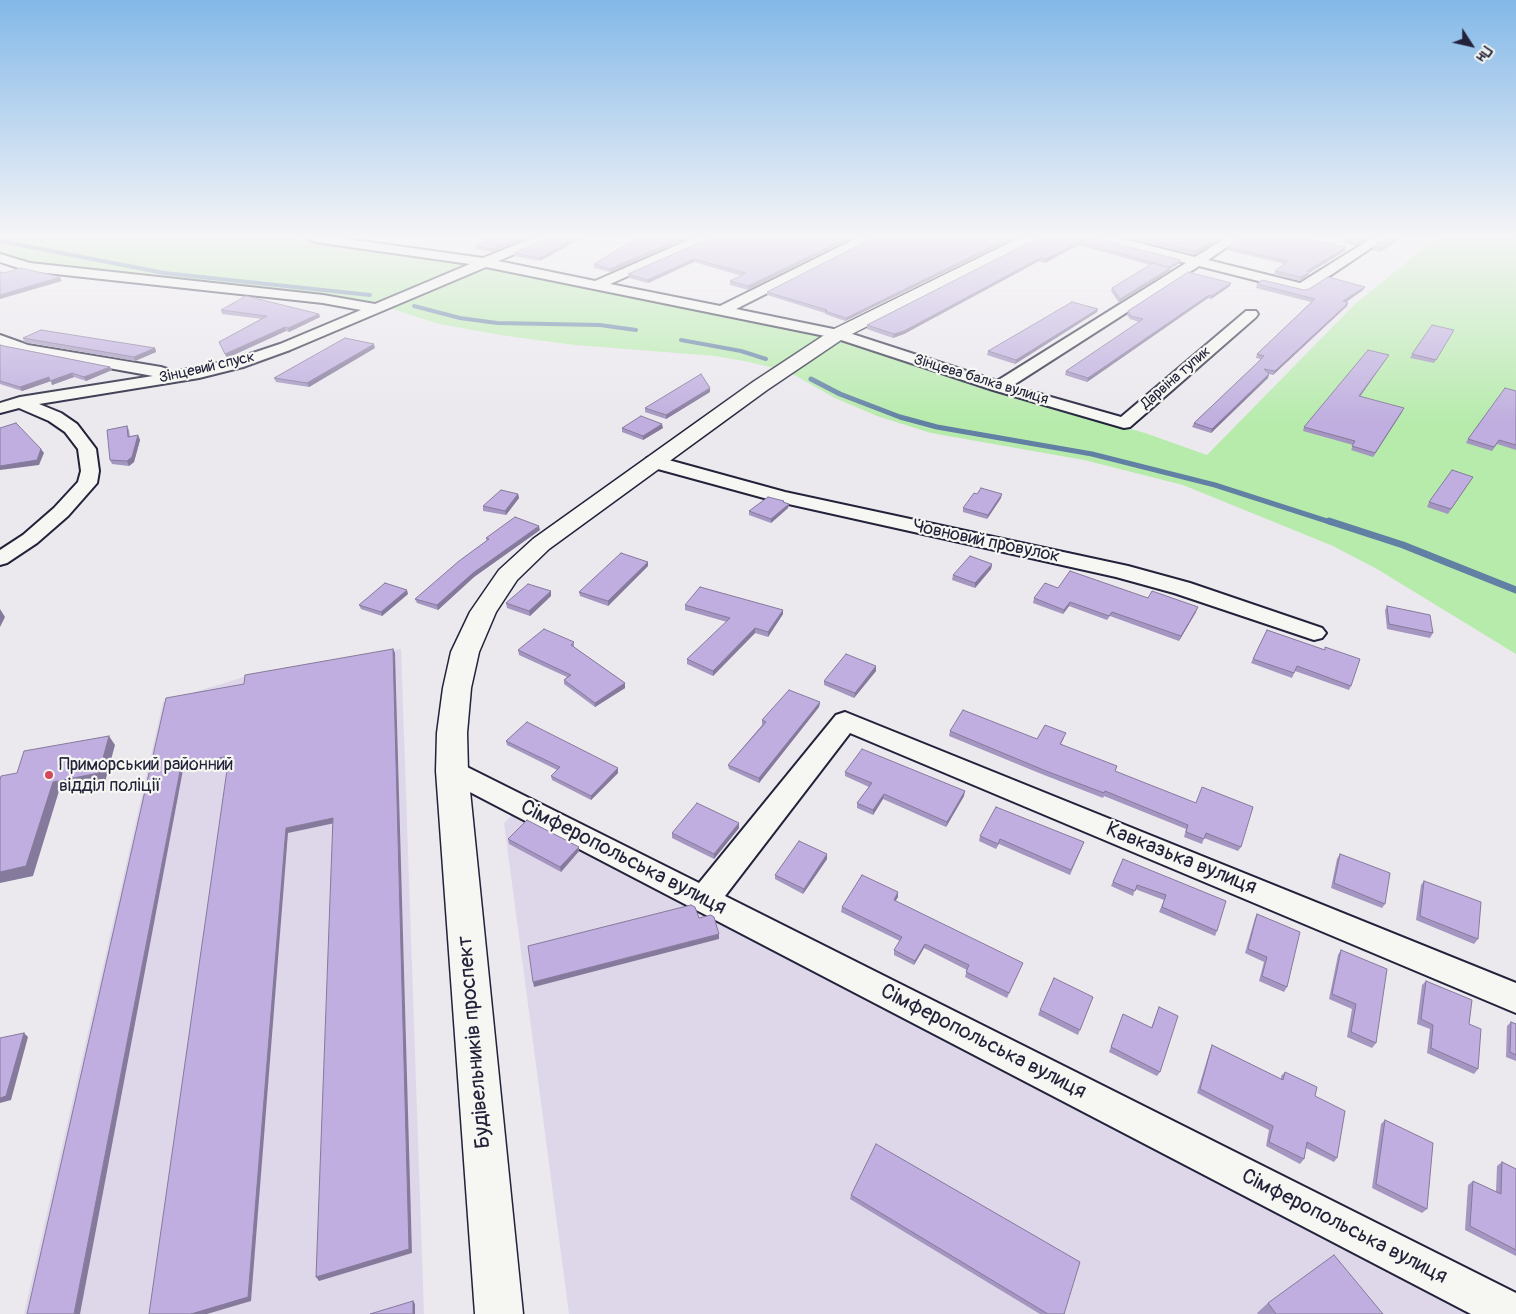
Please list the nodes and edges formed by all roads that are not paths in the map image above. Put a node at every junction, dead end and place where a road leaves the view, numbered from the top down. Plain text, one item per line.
1 (325, 299) edge
2 (395, 299) edge
3 (668, 299) edge
4 (744, 299) edge
5 (907, 299) edge
6 (1137, 299) edge
7 (375, 308) junction
8 (721, 311) junction
9 (1251, 314) dead end
10 (838, 334) junction
11 (0, 340) edge
12 (180, 376) junction
13 (999, 387) junction
14 (20, 402) junction
15 (0, 408) edge
16 (1124, 423) joint
17 (654, 462) junction
18 (0, 559) edge
19 (1314, 633) dead end
20 (452, 771) junction
21 (704, 900) junction
22 (1516, 998) edge
23 (499, 1314) edge
24 (1514, 1314) edge

1 - 7 street
2 - 7 street, Зінцевий спуск
3 - 8 street, Зінцева балка вулиця
4 - 8 street
5 - 10 street
6 - 13 street
7 - 12 street, Зінцевий спуск
8 - 10 street, Зінцева балка вулиця
9 - 16 street, Дарвіна тупик
10 - 13 street, Зінцева балка вулиця
10 - 17 street
11 - 12 street
12 - 14 street, Зінцевий спуск
13 - 16 street, Зінцева балка вулиця
14 - 15 street, Зінцевий спуск
14 - 18 street
17 - 19 street, Човновий провулок
17 - 20 street
20 - 21 street, Сімферопольська вулиця
20 - 23 street, Будівельників проспект
21 - 22 street, Кавказька вулиця
21 - 24 street, Сімферопольська вулиця

